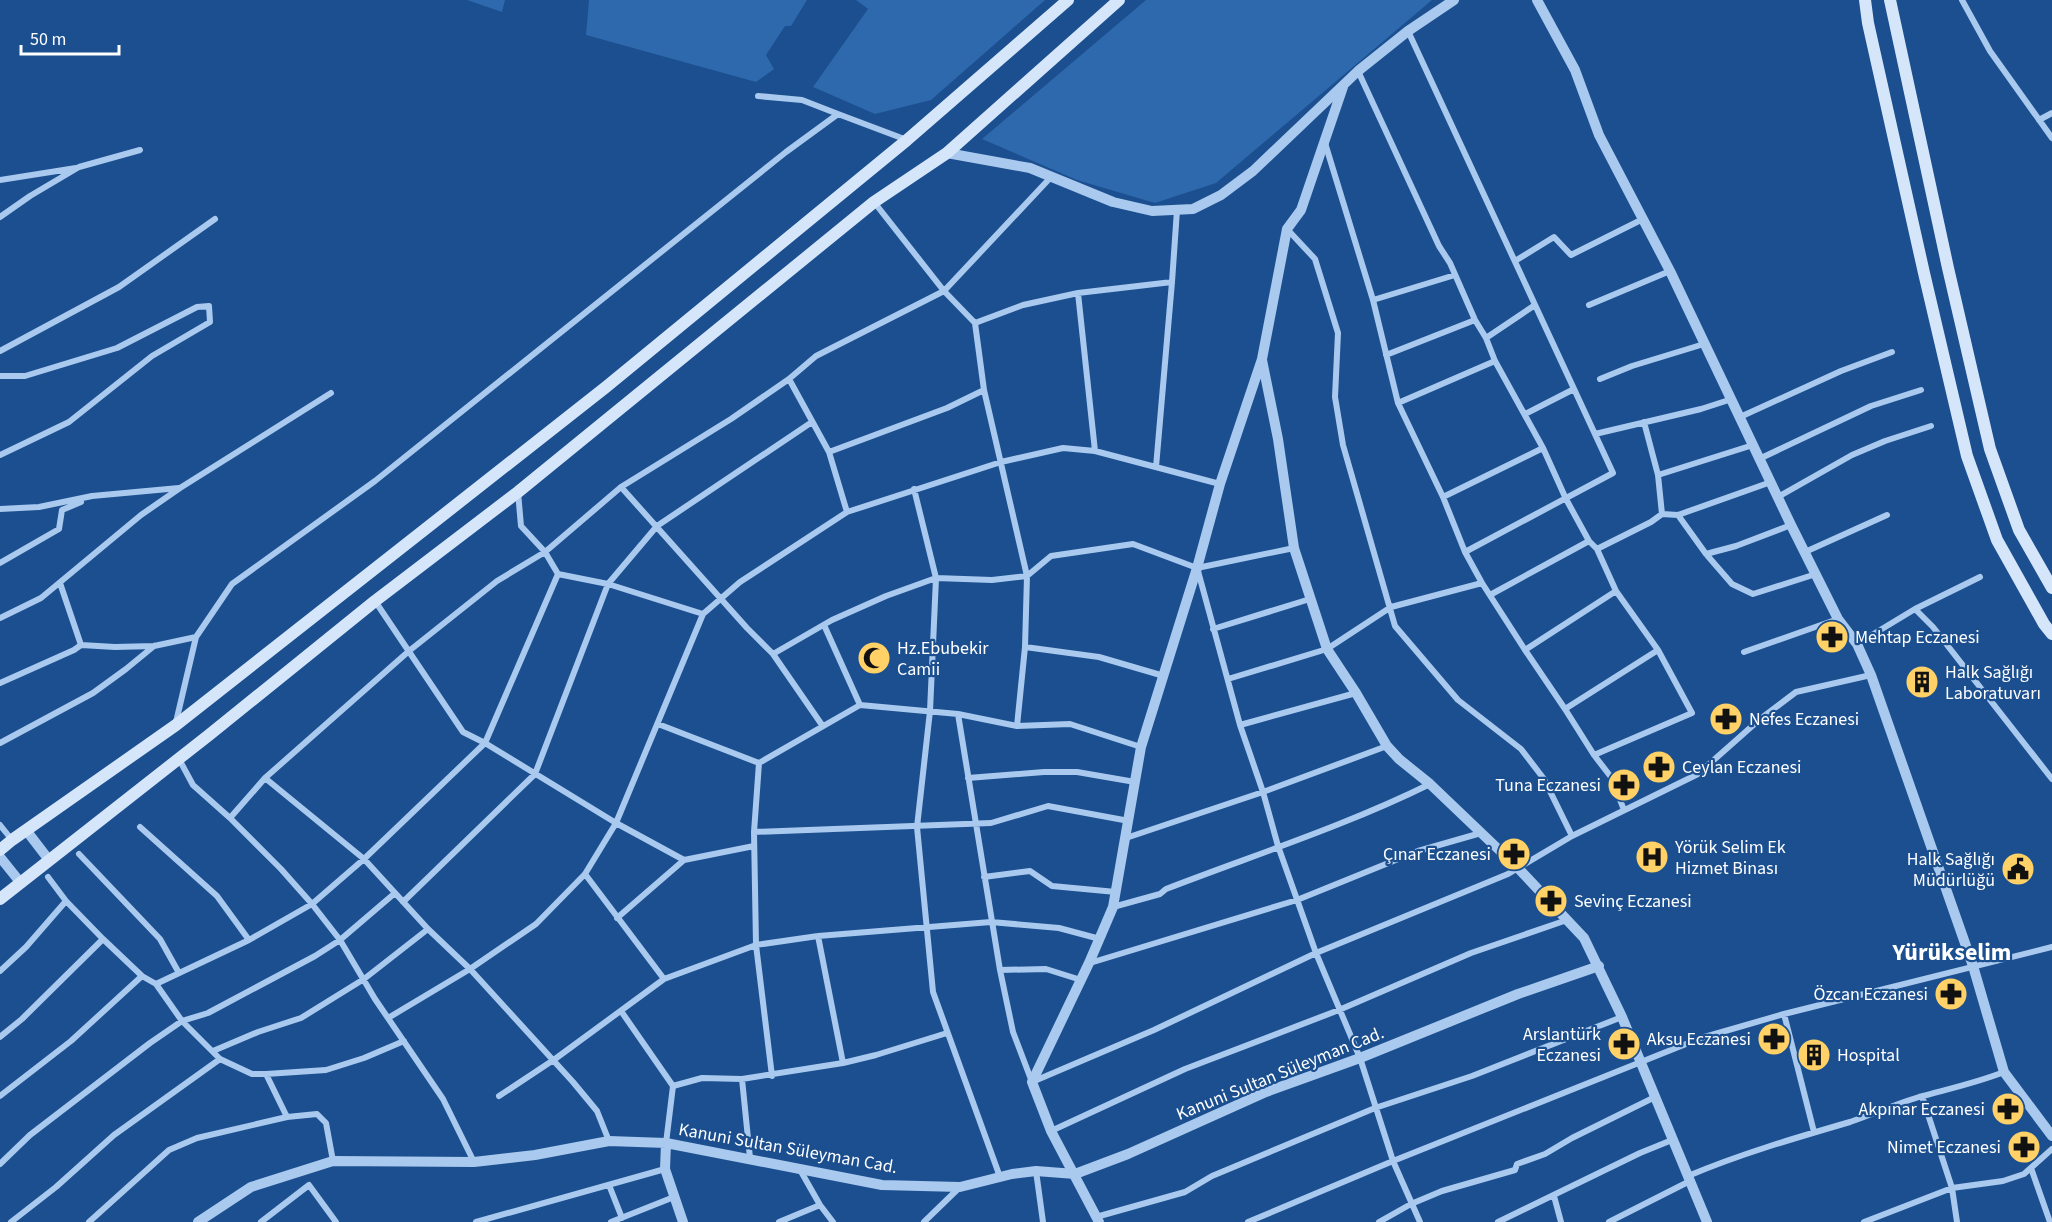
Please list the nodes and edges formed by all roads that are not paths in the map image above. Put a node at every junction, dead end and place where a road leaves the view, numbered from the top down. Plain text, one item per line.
1 (1068, 0) edge
2 (1119, 0) edge
3 (1454, 0) edge
4 (1537, 0) edge
5 (1865, 0) edge
6 (1890, 0) edge
7 (1962, 0) edge
8 (1408, 31) junction
9 (1358, 71) junction
10 (1343, 87) junction
11 (758, 96) dead end
12 (2052, 113) edge
13 (838, 114) junction
14 (2039, 120) junction
15 (2052, 138) edge
16 (907, 140) junction
17 (1324, 140) junction
18 (140, 150) dead end
19 (947, 153) junction
20 (79, 167) junction
21 (1051, 177) junction
22 (0, 180) edge
23 (874, 202) junction
24 (1177, 210) junction
25 (0, 217) edge
26 (215, 219) dead end
27 (1643, 219) junction
28 (1287, 229) junction
29 (1515, 261) junction
30 (1670, 271) junction
31 (1455, 275) junction
32 (1172, 282) junction
33 (944, 291) junction
34 (1078, 293) junction
35 (1373, 300) junction
36 (1535, 305) junction
37 (1589, 305) dead end
38 (1475, 320) junction
39 (975, 323) junction
40 (1486, 338) junction
41 (1704, 344) junction
42 (0, 351) edge
43 (1892, 352) dead end
44 (1386, 356) junction
45 (1262, 359) junction
46 (1495, 361) junction
47 (0, 376) edge
48 (789, 379) junction
49 (1600, 379) dead end
50 (1574, 389) junction
51 (984, 390) junction
52 (1921, 390) dead end
53 (330, 393) dead end
54 (1732, 399) junction
55 (1398, 403) junction
56 (1525, 414) junction
57 (1740, 417) junction
58 (812, 422) junction
59 (1644, 422) junction
60 (1931, 426) dead end
61 (1595, 434) junction
62 (1753, 445) junction
63 (1543, 448) junction
64 (1095, 451) junction
65 (829, 452) junction
66 (0, 456) edge
67 (1759, 459) junction
68 (1001, 462) junction
69 (1156, 467) junction
70 (1658, 474) junction
71 (1772, 482) junction
72 (1220, 483) junction
73 (621, 487) junction
74 (180, 488) junction
75 (914, 489) junction
76 (518, 492) junction
77 (92, 496) junction
78 (1443, 497) junction
79 (1778, 497) junction
80 (1566, 500) junction
81 (0, 509) edge
82 (847, 512) junction
83 (1662, 514) junction
84 (1678, 515) junction
85 (1887, 515) dead end
86 (1791, 525) junction
87 (657, 526) junction
88 (1589, 541) junction
89 (1294, 548) junction
90 (1597, 549) junction
91 (544, 552) junction
92 (1465, 552) junction
93 (1805, 552) junction
94 (1706, 554) junction
95 (0, 563) edge
96 (1197, 568) junction
97 (558, 574) junction
98 (1816, 574) junction
99 (1027, 576) junction
100 (1980, 577) dead end
101 (936, 578) junction
102 (60, 583) junction
103 (1482, 583) junction
104 (608, 584) junction
105 (2052, 588) edge
106 (1616, 591) junction
107 (1490, 595) junction
108 (720, 598) junction
109 (1310, 599) junction
110 (375, 601) junction
111 (1391, 607) junction
112 (1915, 609) junction
113 (703, 614) junction
114 (0, 618) edge
115 (1838, 619) junction
116 (824, 625) junction
117 (1213, 629) junction
118 (2052, 634) edge
119 (196, 637) junction
120 (1857, 644) junction
121 (81, 645) junction
122 (154, 646) junction
123 (1025, 647) junction
124 (1328, 649) junction
125 (1525, 650) junction
126 (1658, 650) junction
127 (409, 651) junction
128 (1744, 652) dead end
129 (773, 654) junction
130 (1872, 675) junction
131 (1164, 676) junction
132 (1228, 679) junction
133 (0, 683) edge
134 (1356, 693) junction
135 (860, 705) junction
136 (1565, 709) junction
137 (930, 711) junction
138 (958, 714) junction
139 (658, 724) junction
140 (176, 725) junction
141 (1240, 725) junction
142 (822, 726) junction
143 (1017, 726) junction
144 (0, 743) edge
145 (485, 743) junction
146 (1387, 746) junction
147 (1141, 747) junction
148 (1594, 755) junction
149 (178, 759) junction
150 (759, 763) junction
151 (535, 774) junction
152 (265, 778) junction
153 (968, 778) junction
154 (2052, 779) edge
155 (1136, 782) junction
156 (1430, 784) junction
157 (1263, 792) junction
158 (1624, 810) junction
159 (230, 818) junction
160 (1129, 821) junction
161 (616, 823) junction
162 (976, 824) junction
163 (0, 825) edge
164 (140, 827) dead end
165 (917, 827) junction
166 (26, 830) junction
167 (754, 832) junction
168 (1482, 832) junction
169 (1572, 837) junction
170 (1125, 838) junction
171 (12, 840) junction
172 (754, 846) junction
173 (1278, 846) junction
174 (0, 850) edge
175 (79, 854) dead end
176 (0, 857) edge
177 (364, 859) junction
178 (48, 860) junction
179 (684, 860) junction
180 (1518, 868) junction
181 (585, 874) junction
182 (984, 877) junction
183 (48, 878) dead end
184 (20, 882) junction
185 (1116, 892) junction
186 (395, 893) junction
187 (0, 899) edge
188 (1297, 900) junction
189 (66, 901) junction
190 (403, 902) junction
191 (312, 904) junction
192 (1113, 907) junction
193 (617, 918) junction
194 (1567, 920) junction
195 (991, 922) junction
196 (927, 926) junction
197 (428, 929) junction
198 (818, 936) junction
199 (103, 939) junction
200 (1100, 939) junction
201 (249, 940) junction
202 (340, 940) junction
203 (756, 945) junction
204 (2052, 947) edge
205 (1316, 953) junction
206 (1089, 963) junction
207 (1599, 966) junction
208 (1973, 966) junction
209 (470, 969) junction
210 (1000, 970) junction
211 (0, 971) edge
212 (179, 973) junction
213 (142, 976) junction
214 (364, 979) junction
215 (664, 979) junction
216 (1082, 980) junction
217 (156, 984) junction
218 (1340, 1010) junction
219 (621, 1011) junction
220 (1784, 1014) junction
221 (1622, 1017) junction
222 (388, 1018) junction
223 (182, 1021) junction
224 (947, 1033) junction
225 (0, 1037) edge
226 (404, 1041) junction
227 (213, 1051) junction
228 (1360, 1058) junction
229 (220, 1059) junction
230 (555, 1059) junction
231 (843, 1063) junction
232 (1640, 1063) junction
233 (2004, 1072) junction
234 (267, 1074) junction
235 (772, 1076) junction
236 (742, 1079) junction
237 (1032, 1082) junction
238 (672, 1086) junction
239 (0, 1096) edge
240 (499, 1096) dead end
241 (1922, 1096) junction
242 (1655, 1097) junction
243 (1375, 1108) junction
244 (287, 1117) junction
245 (1051, 1131) junction
246 (1814, 1131) junction
247 (2052, 1136) edge
248 (1672, 1140) junction
249 (609, 1141) junction
250 (666, 1143) junction
251 (2052, 1149) edge
252 (750, 1158) junction
253 (333, 1161) junction
254 (1393, 1161) junction
255 (474, 1162) junction
256 (0, 1164) edge
257 (665, 1168) junction
258 (798, 1168) junction
259 (2031, 1168) junction
260 (300, 1171) junction
261 (1036, 1171) junction
262 (1075, 1174) junction
263 (1000, 1177) junction
264 (1689, 1179) junction
265 (309, 1185) junction
266 (609, 1185) junction
267 (960, 1187) junction
268 (1952, 1188) junction
269 (1554, 1196) junction
270 (674, 1197) junction
271 (1411, 1204) junction
272 (820, 1205) junction
273 (622, 1218) junction
274 (1097, 1220) edge
275 (1255, 1220) edge
276 (10, 1222) edge
277 (89, 1222) edge
278 (198, 1222) edge
279 (261, 1222) edge
280 (336, 1222) edge
281 (476, 1222) edge
282 (611, 1222) edge
283 (683, 1222) edge
284 (779, 1222) edge
285 (833, 1222) edge
286 (924, 1222) edge
287 (1042, 1222) edge
288 (1248, 1222) edge
289 (1379, 1222) edge
290 (1420, 1222) edge
291 (1498, 1222) edge
292 (1561, 1222) edge
293 (1609, 1222) edge
294 (1707, 1222) edge
295 (1864, 1222) edge
296 (1957, 1222) edge
297 (2050, 1222) edge

1 - 16 main road
2 - 19 main road
3 - 8 street
4 - 27 street
5 - 118 main road
6 - 105 main road
7 - 14 street
8 - 9 street
8 - 29 street
9 - 10 street
9 - 31 street
10 - 17 street
10 - 24 street
11 - 13 street
12 - 14 street
13 - 16 street
13 - 119 street
14 - 15 street
16 - 140 main road
17 - 28 street
17 - 35 street
18 - 20 street
19 - 21 street
19 - 23 main road
20 - 22 street
20 - 25 street
21 - 24 street
21 - 33 street
23 - 33 street
23 - 76 main road
24 - 32 street
26 - 42 street
27 - 29 street
27 - 30 street
28 - 45 street
28 - 111 street
29 - 36 street
30 - 37 street
30 - 41 street
31 - 35 street
31 - 38 street
32 - 34 street
32 - 69 street
33 - 39 street
33 - 48 street
34 - 39 street
34 - 64 street
35 - 44 street
36 - 40 street
36 - 50 street
38 - 40 street
38 - 44 street
39 - 51 street
40 - 46 street
41 - 49 street
41 - 54 street
43 - 57 street
44 - 55 street
45 - 72 street
45 - 89 street
46 - 55 street
46 - 56 street
47 - 66 street
48 - 58 street
48 - 73 street
50 - 56 street
50 - 61 street
51 - 65 street
51 - 68 street
52 - 67 street
53 - 74 street
54 - 57 street
54 - 59 street
55 - 78 street
56 - 63 street
57 - 62 street
58 - 65 street
58 - 87 street
59 - 61 street
59 - 70 street
60 - 79 street
61 - 80 street
62 - 67 street
62 - 70 street
63 - 78 street
63 - 80 street
64 - 68 street
64 - 69 street
65 - 82 street
67 - 71 street
68 - 75 street
68 - 99 street
69 - 72 street
70 - 83 street
71 - 79 street
71 - 84 street
72 - 96 street
73 - 87 street
73 - 91 street
74 - 77 street
74 - 102 street
75 - 82 street
75 - 101 street
76 - 91 street
76 - 110 main road
77 - 81 street
77 - 95 street
78 - 92 street
79 - 86 street
80 - 88 street
80 - 92 street
82 - 108 street
83 - 84 street
83 - 90 street
84 - 94 street
85 - 93 street
86 - 93 street
86 - 94 street
87 - 104 street
87 - 108 street
88 - 90 street
88 - 107 street
89 - 96 street
89 - 109 street
90 - 106 street
91 - 97 street
91 - 127 street
92 - 103 street
93 - 98 street
94 - 98 street
96 - 99 street
96 - 117 street
96 - 131 street
97 - 104 street
97 - 145 street
98 - 115 street
99 - 101 street
99 - 123 street
100 - 112 street
101 - 116 street
101 - 137 street
102 - 114 street
102 - 121 street
103 - 107 street
103 - 111 street
104 - 113 street
104 - 151 street
106 - 125 street
106 - 126 street
107 - 125 street
108 - 113 street
108 - 129 street
109 - 117 street
109 - 124 street
110 - 127 street
110 - 149 main road
111 - 124 street
111 - 169 street
112 - 120 street
112 - 154 street
113 - 139 street
115 - 120 street
115 - 128 street
116 - 129 street
116 - 135 street
117 - 132 street
119 - 122 street
119 - 140 street
120 - 130 street
121 - 122 street
121 - 133 street
122 - 144 street
123 - 131 street
123 - 143 street
124 - 132 street
124 - 134 street
125 - 136 street
126 - 136 street
126 - 148 street
127 - 145 street
127 - 152 street
129 - 142 street
130 - 158 street
130 - 208 street
131 - 147 street
132 - 141 street
134 - 141 street
134 - 146 street
135 - 137 street
135 - 142 street
136 - 148 street
137 - 138 street
137 - 165 street
138 - 143 street
138 - 153 street
139 - 150 street
139 - 161 street
140 - 166 main road
141 - 157 street
142 - 150 street
143 - 147 street
145 - 151 street
145 - 177 street
146 - 156 street
146 - 157 street
147 - 155 street
148 - 158 street
149 - 159 street
149 - 178 main road
150 - 167 street
151 - 161 street
151 - 190 street
152 - 159 street
152 - 177 street
153 - 155 street
153 - 162 street
155 - 160 street
156 - 168 street
156 - 173 street
157 - 170 street
157 - 173 street
158 - 169 street
159 - 191 street
160 - 162 street
160 - 170 street
161 - 179 street
161 - 181 street
162 - 165 street
162 - 182 street
163 - 171 street
164 - 201 street
165 - 167 street
165 - 196 street
166 - 171 main road
166 - 178 street
167 - 172 street
168 - 180 street
168 - 188 street
169 - 180 street
170 - 185 street
171 - 174 main road
172 - 179 street
172 - 203 street
173 - 188 street
173 - 192 street
175 - 212 street
176 - 184 street
177 - 186 street
177 - 191 street
178 - 184 main road
179 - 193 street
180 - 194 street
180 - 205 street
181 - 193 street
181 - 209 street
182 - 185 street
182 - 195 street
183 - 189 street
184 - 187 main road
185 - 192 street
186 - 190 street
186 - 202 street
188 - 205 street
188 - 206 street
189 - 199 street
189 - 211 street
190 - 197 street
191 - 201 street
191 - 202 street
192 - 200 street
193 - 215 street
194 - 207 street
194 - 218 street
195 - 196 street
195 - 200 street
195 - 210 street
196 - 198 street
196 - 224 street
197 - 209 street
197 - 214 street
198 - 203 street
198 - 231 street
199 - 213 street
199 - 225 street
200 - 206 street
201 - 212 street
202 - 214 street
202 - 223 street
203 - 215 street
203 - 235 street
204 - 208 street
205 - 218 street
205 - 237 street
206 - 216 street
207 - 221 street
207 - 228 street, Kanuni Sultan Süleyman Cad.
208 - 220 street
208 - 233 street
209 - 222 street
209 - 230 street
210 - 216 street
210 - 237 street
212 - 217 street
213 - 217 street
213 - 239 street
214 - 222 street
214 - 227 street
215 - 219 street
216 - 237 street
217 - 223 street
218 - 228 street
218 - 245 street
219 - 230 street
219 - 238 street
220 - 232 street
220 - 246 street
221 - 232 street
221 - 243 street
222 - 226 street
223 - 227 street
223 - 256 street
224 - 231 street
224 - 263 street
226 - 234 street
226 - 255 street
227 - 229 street
228 - 243 street
228 - 262 street, Kanuni Sultan Süleyman Cad.
229 - 234 street
229 - 276 street
230 - 240 street
230 - 249 street
231 - 235 street
232 - 242 street
232 - 254 street
233 - 241 street
233 - 247 street
234 - 244 street
235 - 236 street
236 - 238 street
236 - 252 street
237 - 245 street
238 - 250 street
241 - 246 street
241 - 268 street
242 - 248 street
242 - 271 street
243 - 254 street
243 - 274 street
244 - 253 street
244 - 277 street
245 - 262 street
246 - 264 street
248 - 264 street
248 - 269 street
249 - 250 street, Kanuni Sultan Süleyman Cad.
249 - 255 street, Kanuni Sultan Süleyman Cad.
250 - 252 street, Kanuni Sultan Süleyman Cad.
250 - 257 street
251 - 259 street
252 - 258 street, Kanuni Sultan Süleyman Cad.
253 - 255 street, Kanuni Sultan Süleyman Cad.
253 - 260 street, Kanuni Sultan Süleyman Cad.
254 - 271 street
254 - 275 street
257 - 266 street
257 - 270 street
258 - 267 street, Kanuni Sultan Süleyman Cad.
258 - 272 street
259 - 268 street
259 - 297 street
260 - 265 street
260 - 278 street, Kanuni Sultan Süleyman Cad.
261 - 262 street, Kanuni Sultan Süleyman Cad.
261 - 263 street, Kanuni Sultan Süleyman Cad.
261 - 287 street
262 - 274 street
263 - 267 street, Kanuni Sultan Süleyman Cad.
264 - 293 street
264 - 294 street
265 - 279 street
265 - 280 street
266 - 273 street
266 - 281 street
267 - 286 street
268 - 295 street
268 - 296 street
269 - 291 street
269 - 292 street
270 - 273 street
270 - 283 street
271 - 289 street
271 - 290 street
272 - 284 street
272 - 285 street
273 - 282 street
275 - 288 street

